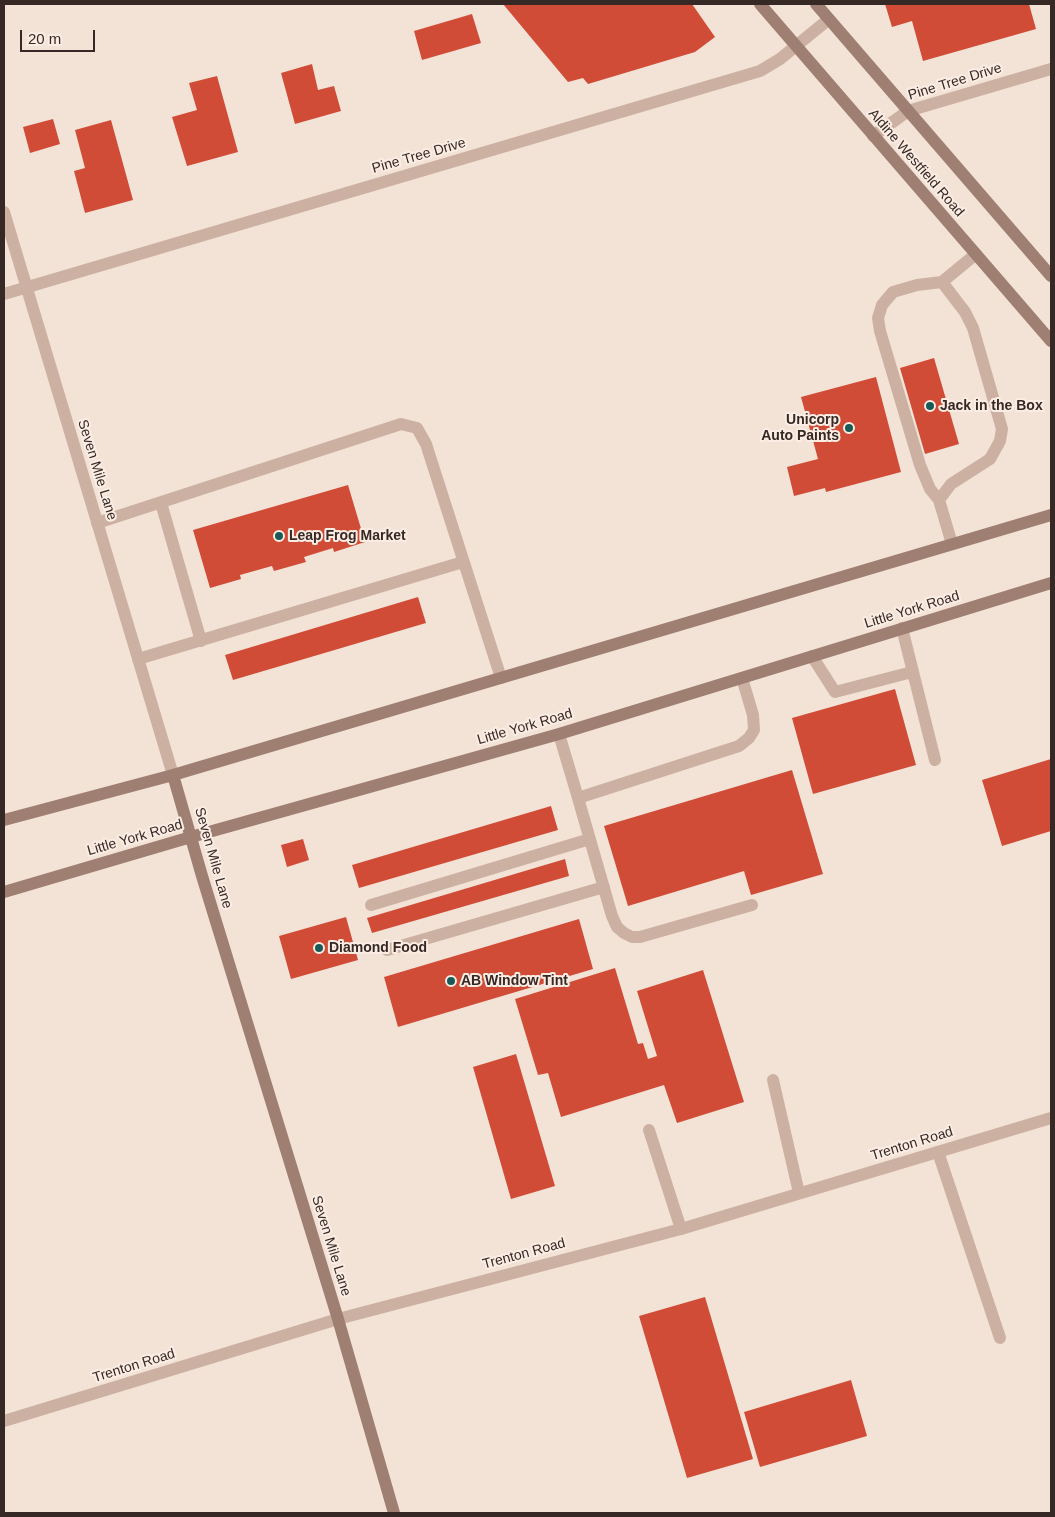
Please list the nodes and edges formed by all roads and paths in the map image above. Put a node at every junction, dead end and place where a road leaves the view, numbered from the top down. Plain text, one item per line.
1 (760, 4) edge
2 (816, 4) edge
3 (829, 19) junction
4 (796, 46) junction
5 (1051, 68) edge
6 (908, 111) junction
7 (873, 136) junction
8 (4, 212) edge
9 (976, 254) junction
10 (1051, 276) edge
11 (942, 282) junction
12 (27, 287) junction
13 (4, 294) edge
14 (1051, 341) edge
15 (939, 500) junction
16 (160, 503) junction
17 (1050, 515) edge
18 (98, 523) junction
19 (952, 544) junction
20 (463, 562) junction
21 (1051, 582) edge
22 (902, 628) junction
23 (201, 641) junction
24 (812, 656) junction
25 (138, 660) junction
26 (912, 672) junction
27 (501, 678) junction
28 (742, 678) junction
29 (559, 734) junction
30 (936, 760) dead end
31 (173, 775) junction
32 (578, 798) junction
33 (4, 820) edge
34 (191, 837) junction
35 (590, 839) junction
36 (604, 887) junction
37 (4, 892) edge
38 (752, 905) dead end
39 (371, 906) dead end
40 (387, 950) dead end
41 (773, 1080) dead end
42 (1051, 1118) edge
43 (649, 1130) dead end
44 (938, 1152) junction
45 (799, 1193) junction
46 (681, 1229) junction
47 (338, 1318) junction
48 (1000, 1338) dead end
49 (4, 1422) edge
50 (394, 1513) edge

1 - 4 main road, Aldine Westfield Road
2 - 3 main road, Aldine Westfield Road
3 - 4 street, Pine Tree Drive
3 - 6 main road, Aldine Westfield Road
4 - 7 main road, Aldine Westfield Road
4 - 12 street, Pine Tree Drive
5 - 6 street, Pine Tree Drive
6 - 7 street, Pine Tree Drive
6 - 10 main road, Aldine Westfield Road
7 - 9 main road, Aldine Westfield Road
8 - 12 street, Seven Mile Lane
9 - 11 street
9 - 14 main road, Aldine Westfield Road
11 - 15 street
11 - 15 street
12 - 13 street, Pine Tree Drive
12 - 18 street, Seven Mile Lane
15 - 19 street
16 - 18 street
16 - 20 street
16 - 23 street
17 - 19 main road
18 - 25 street, Seven Mile Lane
19 - 27 main road
20 - 23 street
20 - 27 street
21 - 22 main road, Little York Road
22 - 24 main road, Little York Road
22 - 26 street
23 - 25 street
24 - 26 street
24 - 28 main road, Little York Road
25 - 31 street, Seven Mile Lane
26 - 30 street
27 - 31 main road
28 - 29 main road, Little York Road
28 - 32 street
29 - 32 street
29 - 34 main road, Little York Road
31 - 33 main road
31 - 34 main road, Seven Mile Lane
32 - 35 street
34 - 37 main road, Little York Road
34 - 47 main road, Seven Mile Lane
35 - 36 street
35 - 39 street
36 - 38 street
36 - 40 street
41 - 45 street
42 - 44 street, Trenton Road
43 - 46 street
44 - 45 street, Trenton Road
44 - 48 street
45 - 46 street, Trenton Road
46 - 47 street, Trenton Road
47 - 49 street, Trenton Road
47 - 50 main road, Seven Mile Lane

